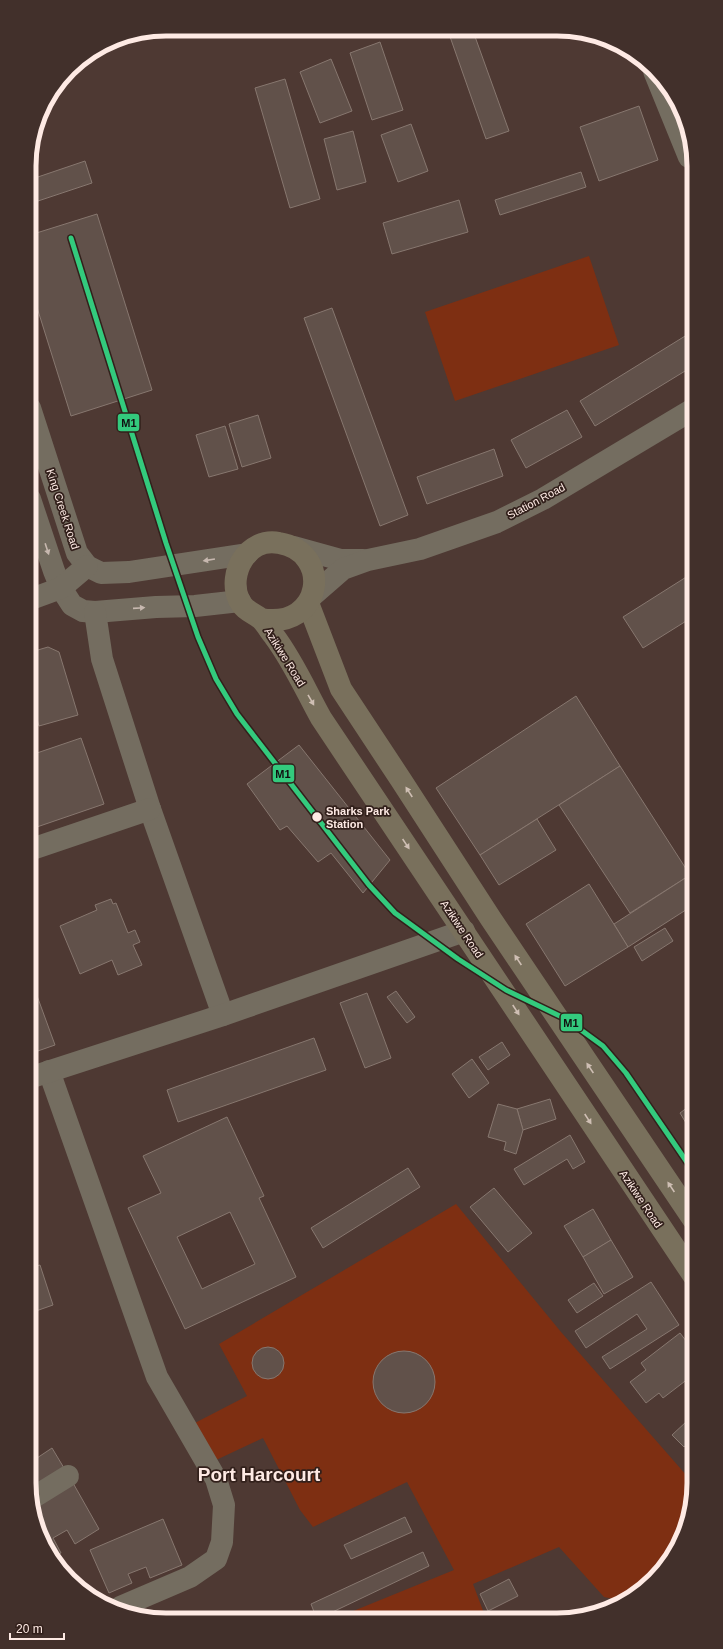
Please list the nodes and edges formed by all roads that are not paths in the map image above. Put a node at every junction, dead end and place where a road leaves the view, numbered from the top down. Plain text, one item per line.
1 (661, 89) edge
2 (686, 150) edge
3 (687, 413) edge
4 (36, 427) edge
5 (36, 517) edge
6 (294, 547) junction
7 (247, 554) junction
8 (368, 560) junction
9 (87, 566) junction
10 (61, 588) junction
11 (36, 597) edge
12 (310, 600) junction
13 (240, 601) junction
14 (95, 612) junction
15 (261, 620) junction
16 (150, 809) junction
17 (36, 848) edge
18 (464, 931) junction
19 (223, 1015) junction
20 (40, 1074) edge
21 (687, 1210) edge
22 (687, 1266) edge
23 (68, 1476) dead end
24 (37, 1495) edge
25 (124, 1606) edge

1 - 2 street
3 - 8 street, Station Road
4 - 9 street, King Creek Road
5 -> 10 street
6 - 7 main road
6 - 8 street, Station Road
6 - 12 main road
7 -> 9 street
7 - 13 main road
8 - 12 street, Station Road
9 - 10 street
10 - 11 street
10 - 14 street
12 - 15 main road
21 -> 12 main road
14 -> 13 street
13 - 15 main road
14 - 16 street
15 -> 18 main road, Azikiwe Road
16 - 17 street
16 - 19 street
18 - 19 street
18 -> 22 main road, Azikiwe Road
19 - 20 street
20 - 25 street
23 - 24 street

